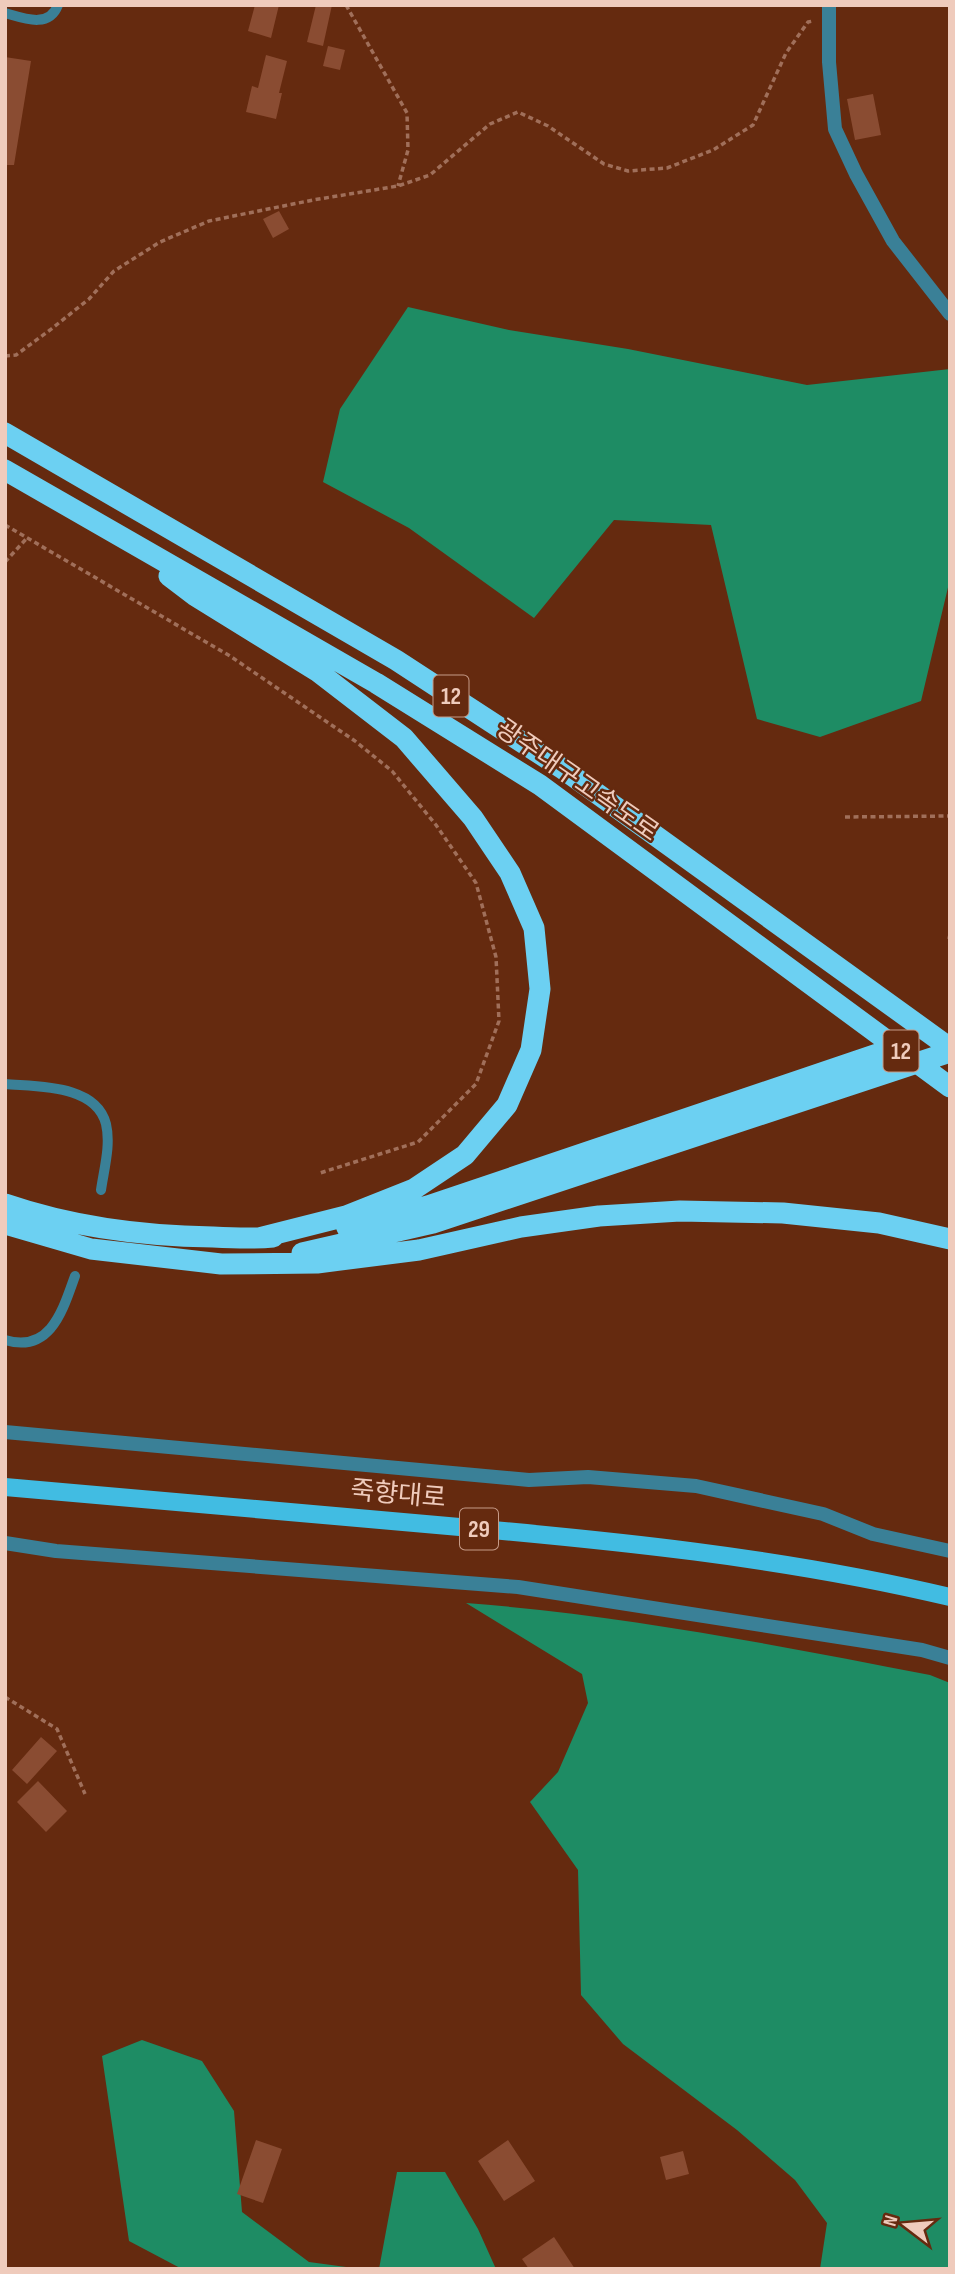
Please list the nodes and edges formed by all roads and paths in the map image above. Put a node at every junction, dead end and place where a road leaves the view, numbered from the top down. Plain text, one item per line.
1 (58, 5) edge
2 (346, 5) edge
3 (829, 12) edge
4 (5, 13) edge
5 (398, 186) junction
6 (950, 314) edge
7 (5, 356) edge
8 (5, 433) edge
9 (5, 470) edge
10 (5, 525) edge
11 (110, 529) junction
12 (27, 538) junction
13 (5, 562) edge
14 (845, 817) dead end
15 (950, 817) edge
16 (950, 1030) edge
17 (950, 1050) edge
18 (5, 1084) edge
19 (950, 1087) edge
20 (320, 1173) dead end
21 (102, 1190) dead end
22 (5, 1204) edge
23 (5, 1224) edge
24 (259, 1238) junction
25 (950, 1239) edge
26 (262, 1262) junction
27 (75, 1276) dead end
28 (5, 1340) edge
29 (5, 1432) edge
30 (5, 1487) edge
31 (5, 1543) edge
32 (950, 1551) edge
33 (950, 1597) edge
34 (950, 1658) edge
35 (5, 1697) edge
36 (85, 1794) dead end

1 - 4 lane
2 - 5 path
3 - 5 path
3 - 6 street
5 - 7 path
8 - 17 highway, 광주대구고속도로 / 12
9 - 11 highway, 광주대구고속도로 / 12
10 - 12 path
11 - 19 highway, 광주대구고속도로 / 12
11 - 24 highway
12 - 13 path
12 - 20 path
14 - 15 path
16 - 24 highway
17 - 26 highway
18 - 21 lane
22 - 24 highway
23 - 26 highway
25 - 26 highway
27 - 28 lane
29 - 32 street
30 - 33 main road, 죽향대로 / 29
31 - 34 street
35 - 36 path

